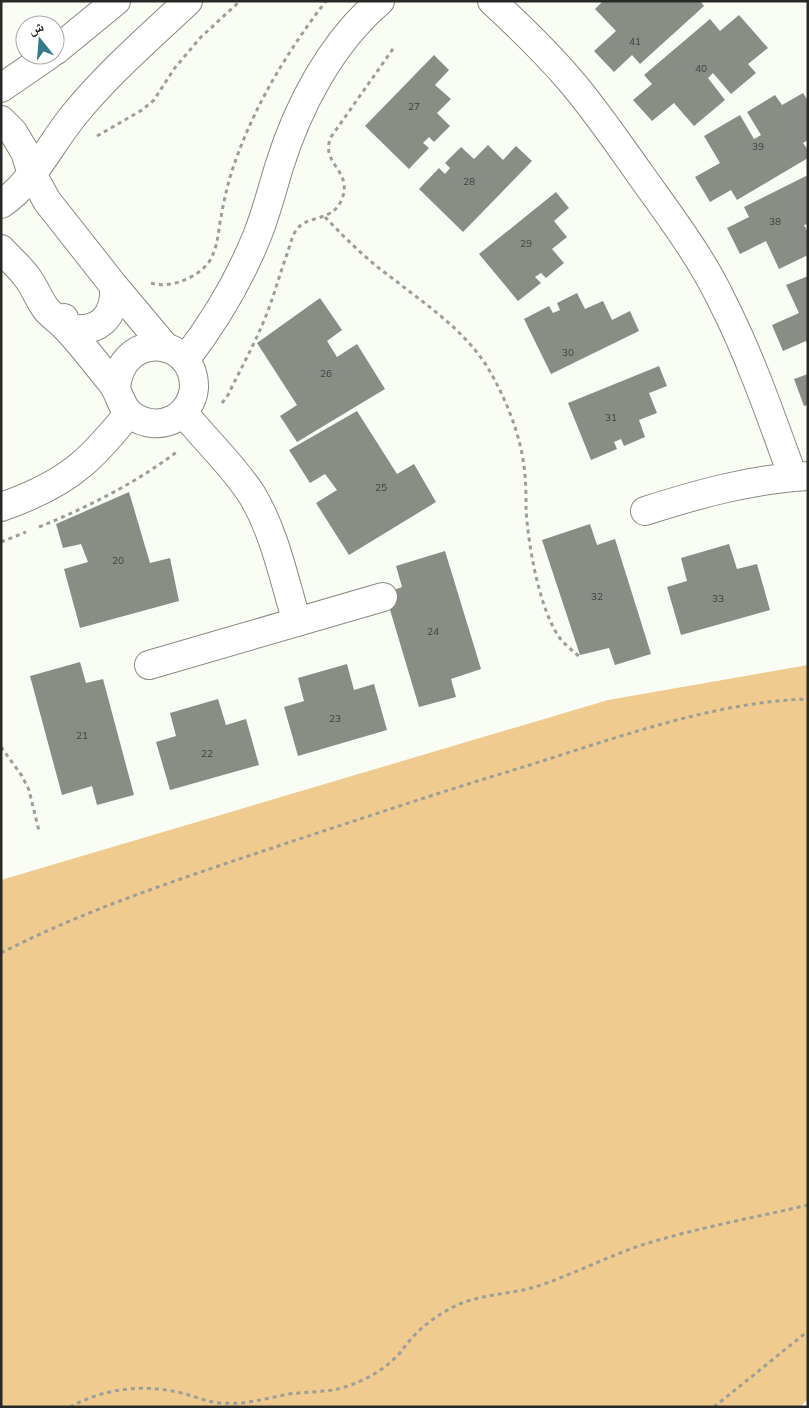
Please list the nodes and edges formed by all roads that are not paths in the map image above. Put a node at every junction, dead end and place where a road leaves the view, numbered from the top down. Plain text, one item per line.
1 (116, 1) edge
2 (188, 1) edge
3 (380, 1) edge
4 (492, 1) edge
5 (65, 43) edge
6 (34, 65) edge
7 (1, 88) edge
8 (1, 120) edge
9 (32, 174) junction
10 (1, 204) edge
11 (1, 249) edge
12 (114, 286) junction
13 (67, 328) junction
14 (176, 354) junction
15 (116, 389) junction
16 (183, 412) junction
17 (129, 413) junction
18 (800, 476) edge
19 (1, 507) edge
20 (645, 511) dead end
21 (383, 597) dead end
22 (296, 622) junction
23 (149, 665) dead end

1 - 5 street
2 - 9 street
3 - 14 street
4 - 18 street
6 - 7 street
8 - 9 street
9 - 10 street
9 - 12 street
11 - 13 street
12 - 13 street
12 - 14 street
13 - 15 street
14 - 15 street
14 - 16 street
15 - 17 street
16 - 17 street
16 - 22 street
17 - 19 street
18 - 20 street
21 - 22 street
22 - 23 street

